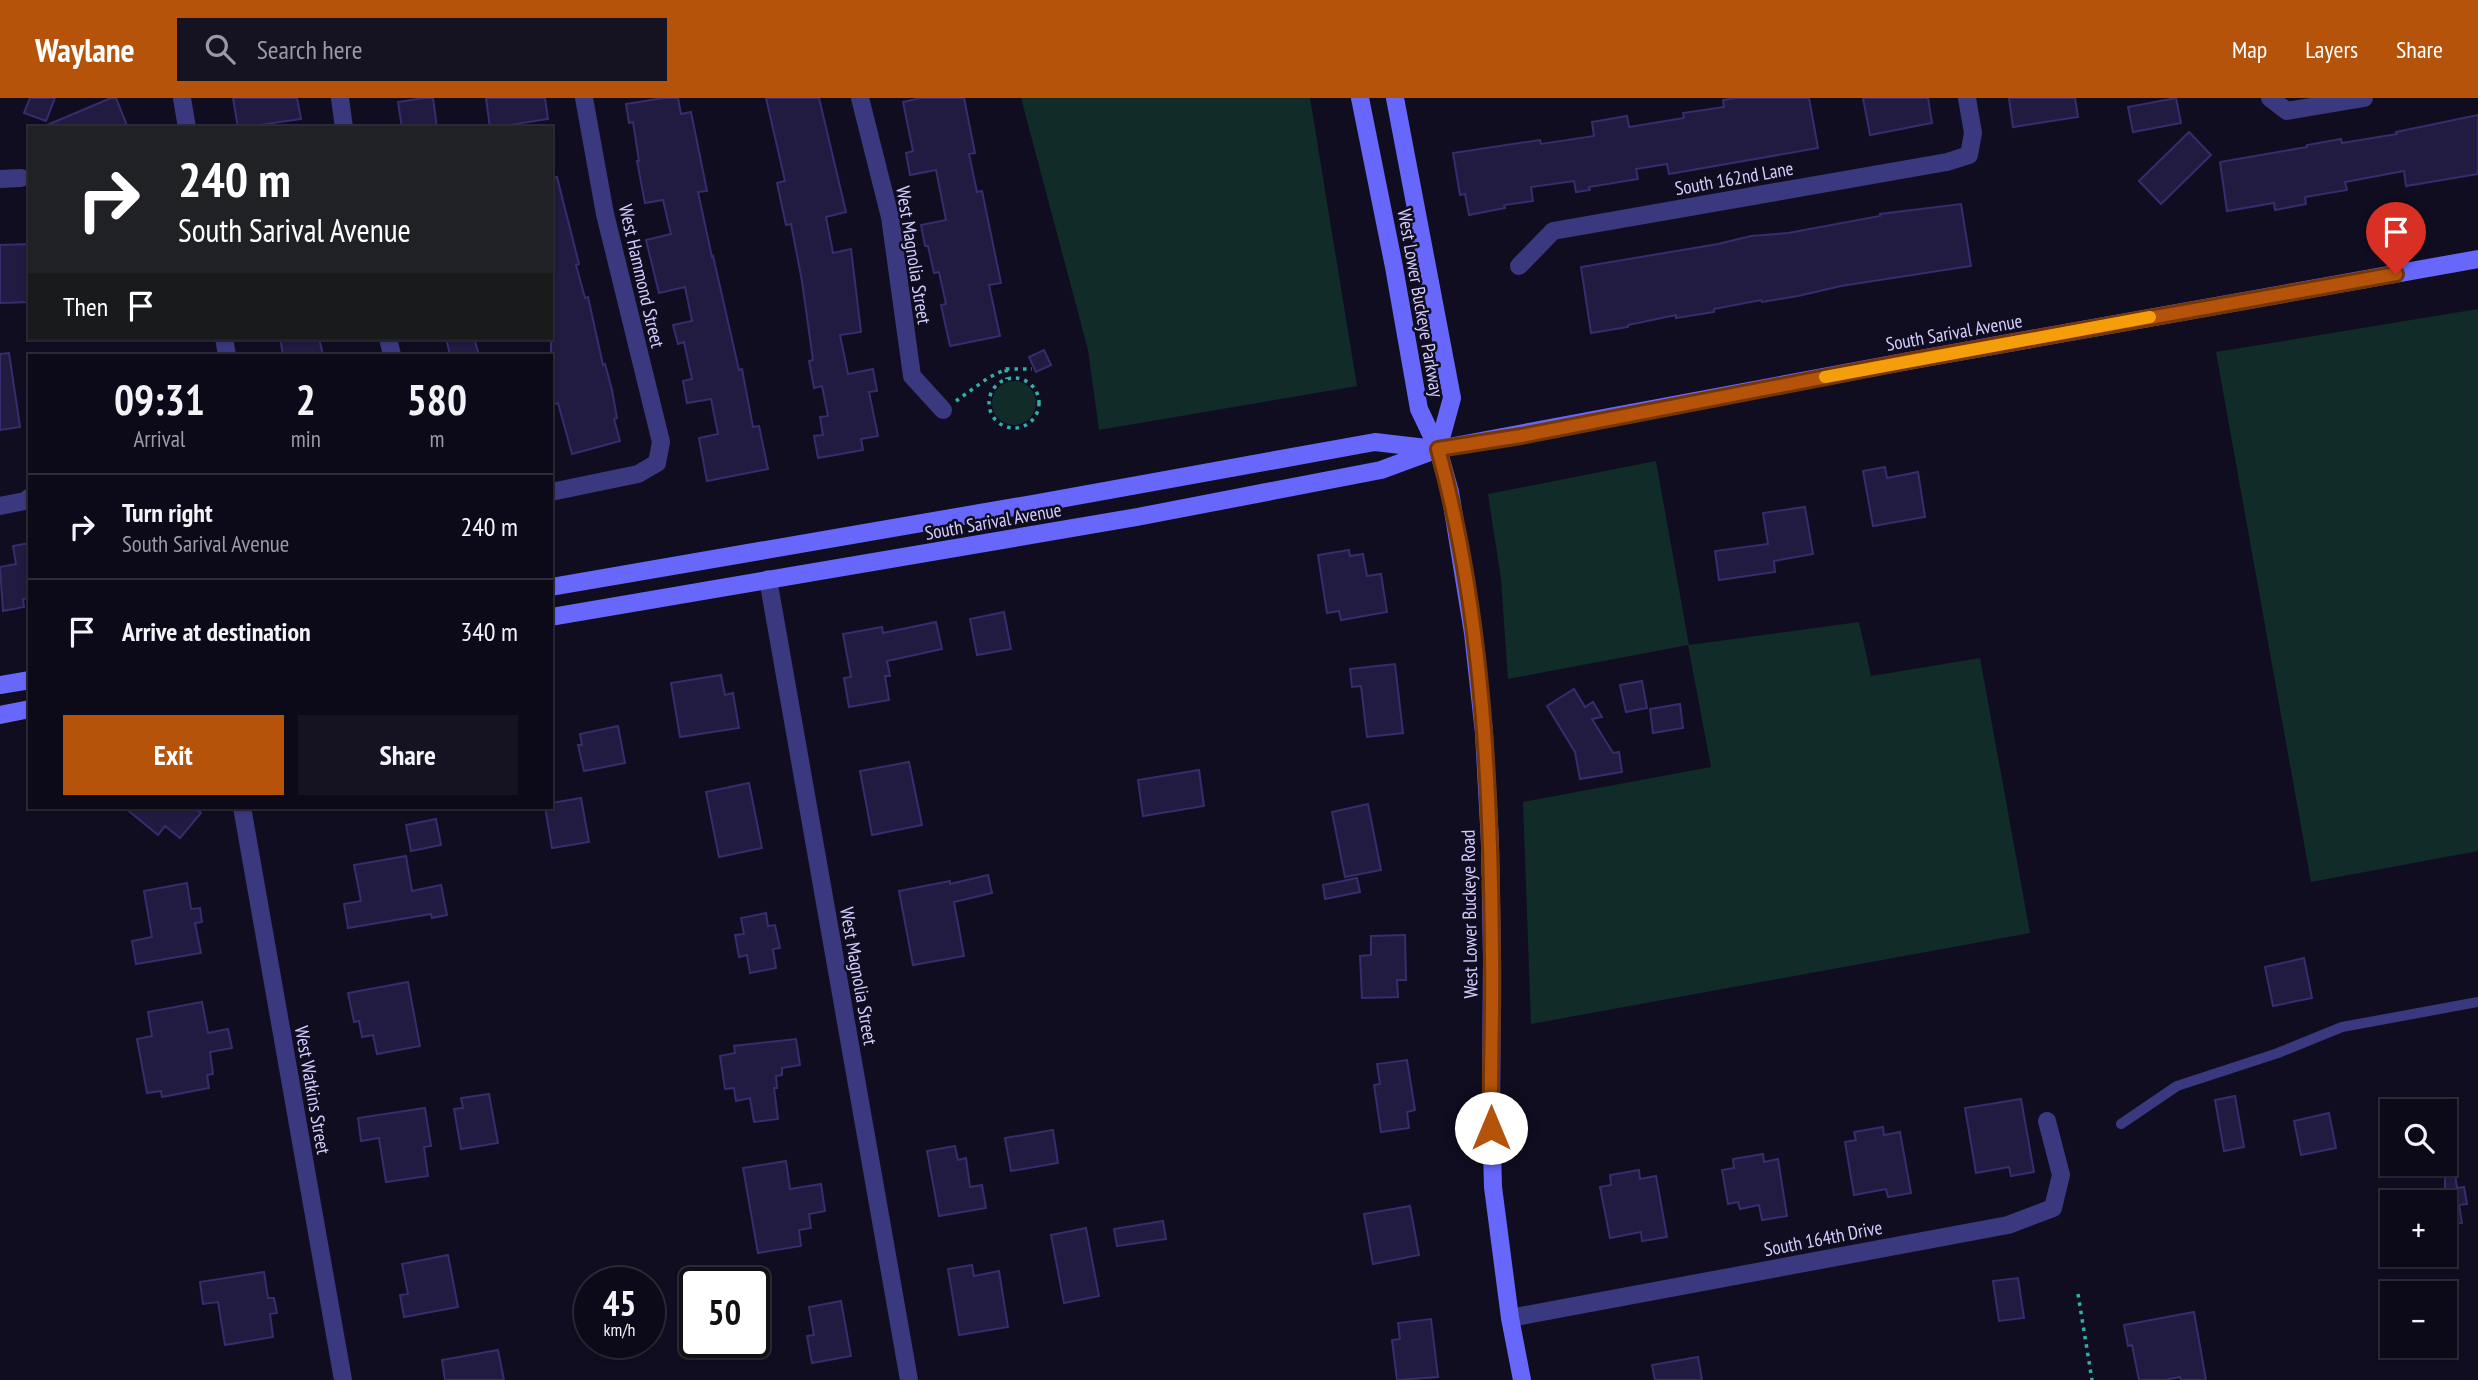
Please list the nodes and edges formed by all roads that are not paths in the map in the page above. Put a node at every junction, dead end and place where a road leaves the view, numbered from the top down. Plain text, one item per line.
1 (182, 98) edge
2 (340, 98) edge
3 (584, 98) edge
4 (860, 98) edge
5 (1360, 98) edge
6 (1395, 98) edge
7 (1967, 98) edge
8 (2270, 98) edge
9 (2364, 98) edge
10 (187, 126) edge
11 (345, 126) edge
12 (22, 178) dead end
13 (0, 179) edge
14 (2478, 259) edge
15 (1519, 266) dead end
16 (943, 410) road end
17 (1438, 449) junction
18 (553, 492) edge
19 (28, 499) edge
20 (0, 506) edge
21 (763, 551) junction
22 (768, 579) junction
23 (553, 587) edge
24 (553, 617) edge
25 (28, 680) edge
26 (0, 685) edge
27 (28, 709) edge
28 (0, 715) edge
29 (242, 809) edge
30 (2478, 1002) edge
31 (2047, 1121) dead end
32 (2121, 1124) dead end
33 (1510, 1318) junction
34 (343, 1380) edge
35 (909, 1380) edge
36 (1522, 1380) edge

1 - 10 street
2 - 11 street
3 - 18 street, West Hammond Street
4 - 16 street, West Magnolia Street
5 - 17 main road, West Lower Buckeye Parkway
6 - 17 main road, West Lower Buckeye Parkway
7 - 15 street, South 162nd Lane
8 - 9 street
12 - 13 street
14 - 17 main road, South Sarival Avenue
17 - 21 main road, South Sarival Avenue
17 - 22 main road, South Sarival Avenue
17 - 33 main road, West Lower Buckeye Road
19 - 20 street
21 - 22 main road
21 - 23 main road, South Sarival Avenue
22 - 24 main road, South Sarival Avenue
22 - 35 street, West Magnolia Street
25 - 26 main road
27 - 28 main road
29 - 34 street, West Watkins Street
30 - 32 lane
31 - 33 street, South 164th Drive
33 - 36 main road, West Lower Buckeye Road

